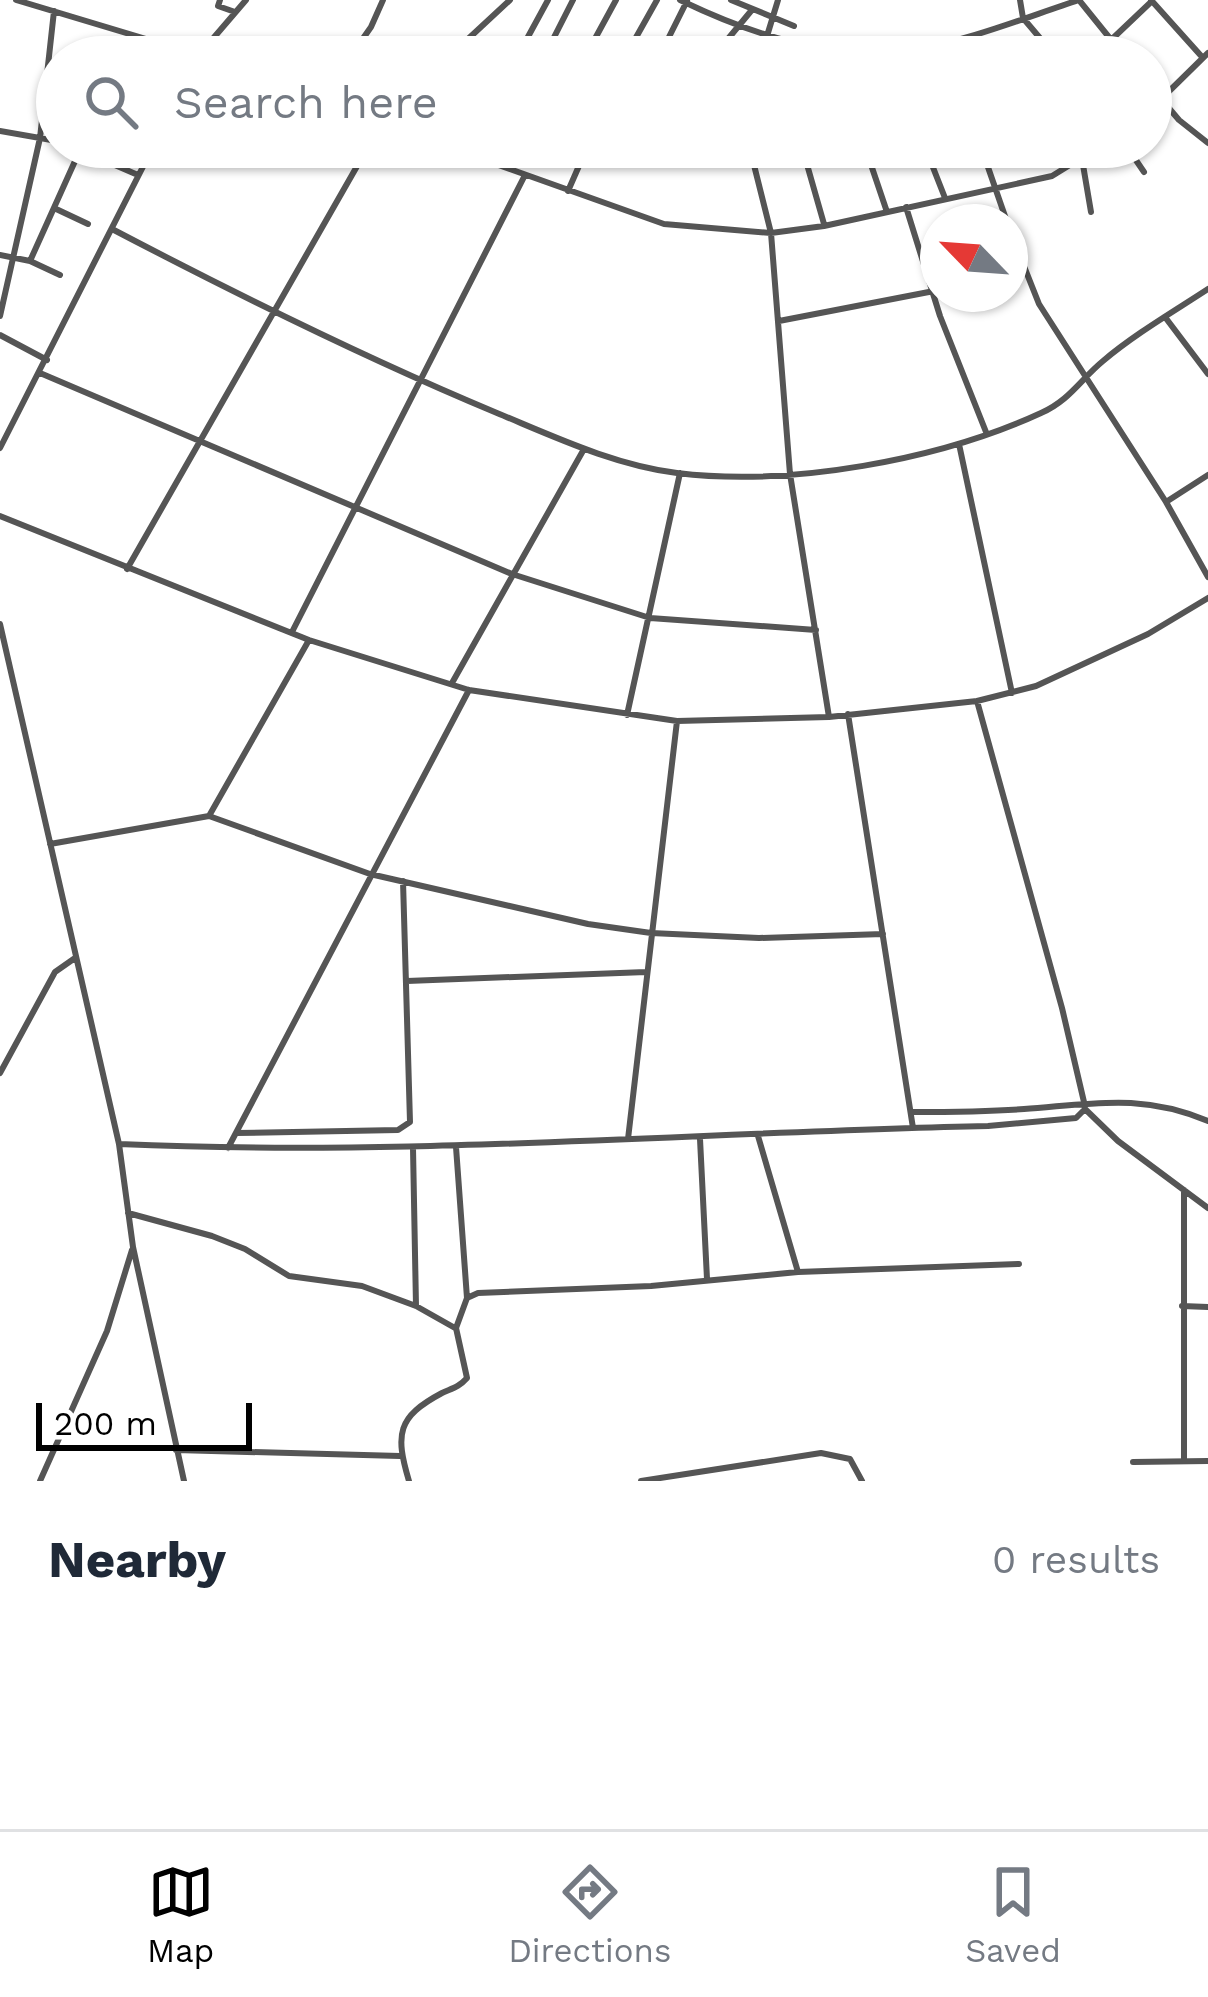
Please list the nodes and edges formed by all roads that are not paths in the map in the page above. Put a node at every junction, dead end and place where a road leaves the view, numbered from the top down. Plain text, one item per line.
1 (16, 0) edge
2 (203, 0) edge
3 (246, 0) edge
4 (383, 0) edge
5 (510, 0) edge
6 (548, 0) edge
7 (573, 0) edge
8 (616, 0) edge
9 (657, 0) edge
10 (731, 0) edge
11 (778, 0) edge
12 (1020, 0) edge
13 (1079, 0) edge
14 (684, 1) edge
15 (1152, 1) edge
16 (219, 3) edge
17 (751, 10) junction
18 (54, 11) junction
19 (235, 12) junction
20 (1024, 18) junction
21 (773, 19) junction
22 (794, 26) dead end
23 (740, 27) junction
24 (51, 36) edge
25 (135, 36) edge
26 (216, 36) edge
27 (363, 36) edge
28 (471, 36) edge
29 (529, 36) edge
30 (555, 36) edge
31 (596, 36) edge
32 (637, 36) edge
33 (668, 36) edge
34 (732, 36) edge
35 (767, 36) joint
36 (960, 36) edge
37 (1039, 36) edge
38 (1107, 36) edge
39 (1114, 36) edge
40 (1205, 55) edge
41 (1172, 89) edge
42 (1172, 111) edge
43 (0, 131) edge
44 (36, 137) edge
45 (1207, 141) edge
46 (36, 157) edge
47 (69, 168) edge
48 (120, 168) edge
49 (142, 168) edge
50 (356, 168) edge
51 (506, 168) edge
52 (578, 168) edge
53 (755, 168) edge
54 (808, 168) edge
55 (872, 168) edge
56 (933, 168) edge
57 (988, 168) edge
58 (1066, 168) edge
59 (1084, 168) edge
60 (1141, 168) edge
61 (1144, 172) dead end
62 (525, 175) junction
63 (138, 176) junction
64 (994, 186) junction
65 (568, 192) junction
66 (944, 198) junction
67 (1000, 204) edge
68 (906, 207) junction
69 (54, 208) junction
70 (1091, 212) dead end
71 (887, 213) junction
72 (88, 224) dead end
73 (824, 226) junction
74 (112, 230) junction
75 (771, 232) junction
76 (920, 249) edge
77 (0, 255) edge
78 (15, 258) junction
79 (30, 261) junction
80 (60, 275) dead end
81 (1028, 276) edge
82 (1208, 289) edge
83 (920, 294) edge
84 (939, 312) edge
85 (272, 313) junction
86 (0, 316) edge
87 (1166, 317) junction
88 (779, 321) junction
89 (0, 334) edge
90 (47, 359) junction
91 (40, 373) junction
92 (1208, 374) edge
93 (1087, 378) junction
94 (420, 381) junction
95 (986, 432) junction
96 (197, 440) junction
97 (959, 444) junction
98 (0, 448) edge
99 (584, 449) junction
100 (680, 473) junction
101 (790, 474) junction
102 (1208, 475) edge
103 (1166, 502) junction
104 (355, 509) junction
105 (0, 516) edge
106 (127, 568) junction
107 (512, 574) junction
108 (1208, 577) edge
109 (1208, 598) edge
110 (650, 618) junction
111 (0, 624) edge
112 (816, 630) junction
113 (292, 633) junction
114 (309, 640) junction
115 (452, 683) junction
116 (469, 690) junction
117 (1012, 693) junction
118 (977, 701) junction
119 (848, 714) junction
120 (627, 715) junction
121 (829, 717) junction
122 (677, 721) junction
123 (209, 816) junction
124 (50, 844) junction
125 (370, 874) junction
126 (403, 881) junction
127 (651, 933) junction
128 (883, 934) junction
129 (76, 958) junction
130 (646, 972) junction
131 (407, 981) junction
132 (0, 1073) edge
133 (1084, 1105) junction
134 (911, 1112) junction
135 (987, 1112) junction
136 (1208, 1121) edge
137 (988, 1126) junction
138 (913, 1128) junction
139 (236, 1133) junction
140 (758, 1136) junction
141 (700, 1137) junction
142 (628, 1139) junction
143 (119, 1144) junction
144 (457, 1146) junction
145 (413, 1148) junction
146 (227, 1149) junction
147 (1184, 1190) junction
148 (1208, 1208) edge
149 (128, 1213) junction
150 (133, 1246) junction
151 (1019, 1264) dead end
152 (798, 1272) junction
153 (707, 1279) junction
154 (467, 1298) junction
155 (416, 1306) junction
156 (1181, 1306) junction
157 (1208, 1307) edge
158 (456, 1328) junction
159 (176, 1450) junction
160 (401, 1456) junction
161 (1184, 1461) junction
162 (1208, 1461) edge
163 (1132, 1462) dead end
164 (40, 1481) edge
165 (184, 1481) edge
166 (409, 1481) edge
167 (641, 1481) edge
168 (862, 1481) edge

1 - 18 street
2 - 16 street
3 - 19 street
4 - 27 street
5 - 28 street
6 - 29 street
7 - 30 street
8 - 31 street
9 - 32 street
10 - 17 street
11 - 21 street
12 - 20 street
13 - 20 street
13 - 38 street
14 - 23 street
14 - 33 street
15 - 39 street
15 - 40 street
16 - 19 street
17 - 21 street
17 - 23 street
18 - 24 street
18 - 25 street
19 - 26 street
20 - 36 street
20 - 37 street
21 - 22 street
21 - 35 street
23 - 34 street
23 - 35 street
40 - 41 street
42 - 45 street
43 - 44 street
46 - 78 street
47 - 69 street
48 - 63 street
49 - 63 street
50 - 85 street
51 - 62 street
52 - 65 street
53 - 75 street
54 - 73 street
55 - 71 street
56 - 66 street
57 - 64 street
58 - 64 street
59 - 70 street
60 - 61 street
62 - 65 street
62 - 94 street
63 - 74 street
64 - 66 street
64 - 67 street
65 - 75 street
66 - 68 street
68 - 71 street
68 - 76 street
69 - 72 street
69 - 79 street
71 - 73 street
73 - 75 street
74 - 85 street
74 - 90 street
75 - 88 street
77 - 78 street
78 - 79 street
78 - 86 street
79 - 80 street
81 - 93 street
82 - 87 street
83 - 88 street
84 - 95 street
85 - 94 street
85 - 96 street
87 - 92 street
87 - 93 street
88 - 101 street
89 - 90 street
90 - 91 street
91 - 96 street
91 - 98 street
93 - 95 street
93 - 103 street
94 - 99 street
94 - 104 street
95 - 97 street
96 - 104 street
96 - 106 street
97 - 101 street
97 - 117 street
99 - 100 street
99 - 107 street
100 - 101 street
100 - 110 street
101 - 112 street
102 - 103 street
103 - 108 street
104 - 107 street
104 - 113 street
105 - 106 street
106 - 113 street
107 - 110 street
107 - 115 street
109 - 117 street
110 - 112 street
110 - 120 street
111 - 124 street
112 - 121 street
113 - 114 street
114 - 115 street
114 - 123 street
115 - 116 street
116 - 120 street
116 - 125 street
117 - 118 street
118 - 119 street
118 - 133 street
119 - 121 street
119 - 128 street
120 - 122 street
121 - 122 street
122 - 127 street
123 - 124 street
123 - 125 street
124 - 129 street
125 - 126 street
125 - 139 street
126 - 127 street
126 - 131 street
127 - 128 street
127 - 130 street
128 - 134 street
129 - 132 street
129 - 143 street
130 - 131 street
130 - 142 street
131 - 139 street
133 - 135 street
133 - 136 street
133 - 137 street
133 - 147 street
134 - 135 street
134 - 138 street
135 - 137 street
137 - 138 street
138 - 140 street
139 - 146 street
140 - 141 street
140 - 152 street
141 - 142 street
141 - 153 street
142 - 144 street
143 - 146 street
143 - 149 street
144 - 145 street
144 - 154 street
145 - 146 street
145 - 155 street
147 - 148 street
147 - 156 street
149 - 150 street
149 - 155 street
150 - 159 street
150 - 164 street
151 - 152 street
152 - 153 street
153 - 154 street
154 - 158 street
155 - 158 street
156 - 157 street
156 - 161 street
158 - 160 street
159 - 160 street
159 - 165 street
160 - 166 street
161 - 162 street
161 - 163 street
167 - 168 street

